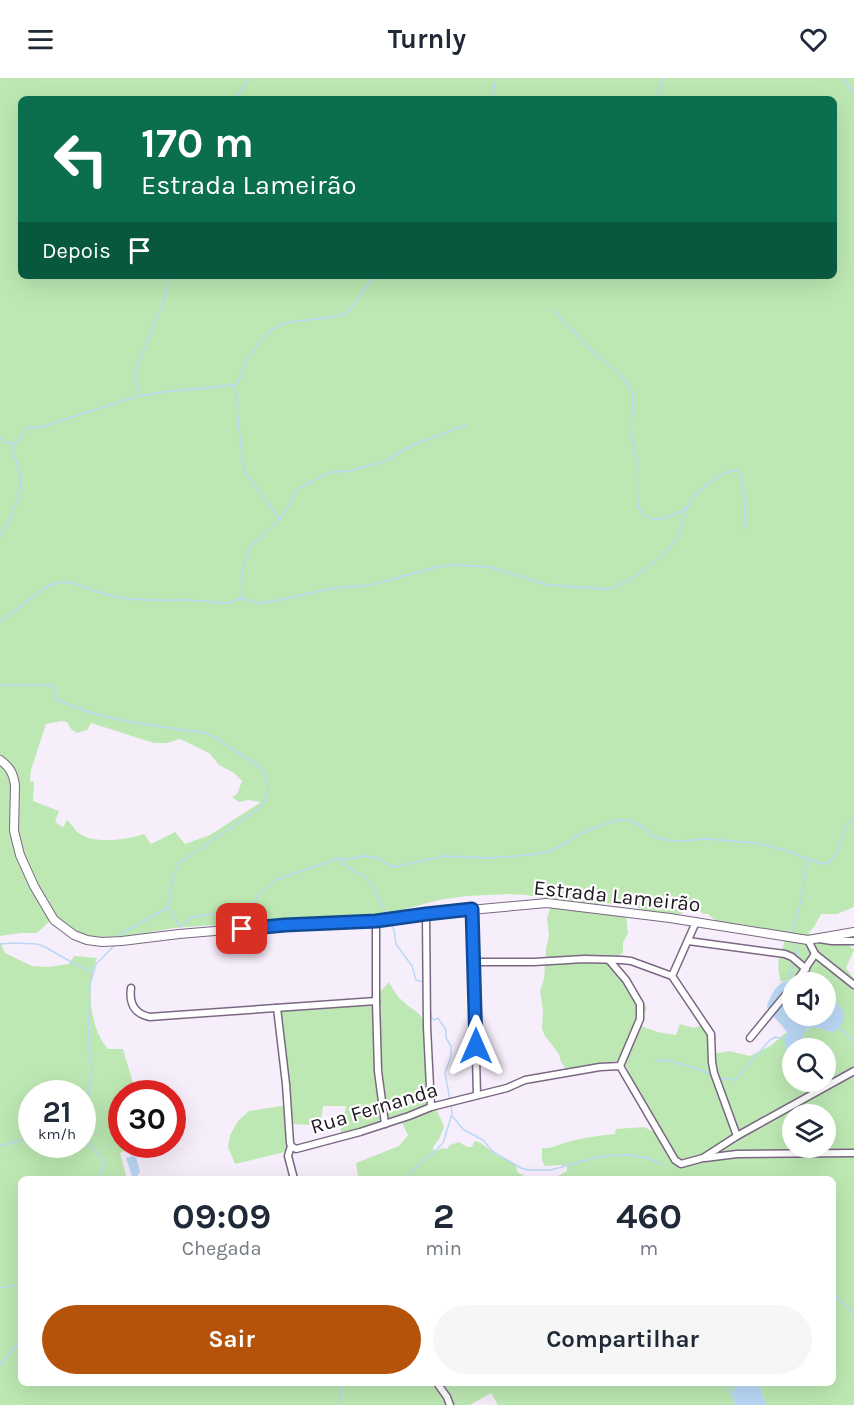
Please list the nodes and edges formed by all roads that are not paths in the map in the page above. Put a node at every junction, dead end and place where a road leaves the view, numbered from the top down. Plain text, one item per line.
1 (0, 760) edge
2 (472, 909) junction
3 (426, 914) junction
4 (376, 921) junction
5 (696, 922) junction
6 (854, 932) edge
7 (811, 939) junction
8 (688, 941) junction
9 (854, 941) edge
10 (815, 954) junction
11 (609, 960) junction
12 (474, 962) junction
13 (806, 969) junction
14 (804, 972) edge
15 (841, 974) junction
16 (672, 976) junction
17 (854, 978) edge
18 (854, 985) edge
19 (131, 988) dead end
20 (782, 999) edge
21 (376, 1001) junction
22 (277, 1008) junction
23 (750, 1038) dead end
24 (620, 1066) junction
25 (854, 1071) edge
26 (477, 1095) junction
27 (431, 1107) junction
28 (385, 1124) junction
29 (737, 1136) junction
30 (294, 1147) junction
31 (854, 1153) edge
32 (703, 1158) junction
33 (293, 1176) edge
34 (439, 1386) edge
35 (450, 1405) edge

1 - 4 street, Estrada Lameirão
2 - 3 street, Estrada Lameirão
2 - 5 street, Estrada Lameirão
2 - 12 street
3 - 4 street, Estrada Lameirão
3 - 27 street
4 - 21 street
5 - 7 street, Estrada Lameirão
5 - 8 street
6 - 7 street, Estrada Lameirão
7 - 9 street
7 - 10 street
8 - 13 street
8 - 16 street
10 - 13 street
10 - 15 street
11 - 12 street
11 - 16 street
11 - 24 street
12 - 26 street
13 - 14 street
15 - 17 street
15 - 18 street
16 - 29 street
19 - 22 street
20 - 23 street
21 - 22 street
21 - 28 street
22 - 30 street
24 - 26 street, Rua Fernanda
24 - 32 street
25 - 29 street
26 - 27 street, Rua Fernanda
27 - 28 street, Rua Fernanda
28 - 30 street, Rua Fernanda
29 - 32 street
30 - 33 street
31 - 32 street
34 - 35 street

